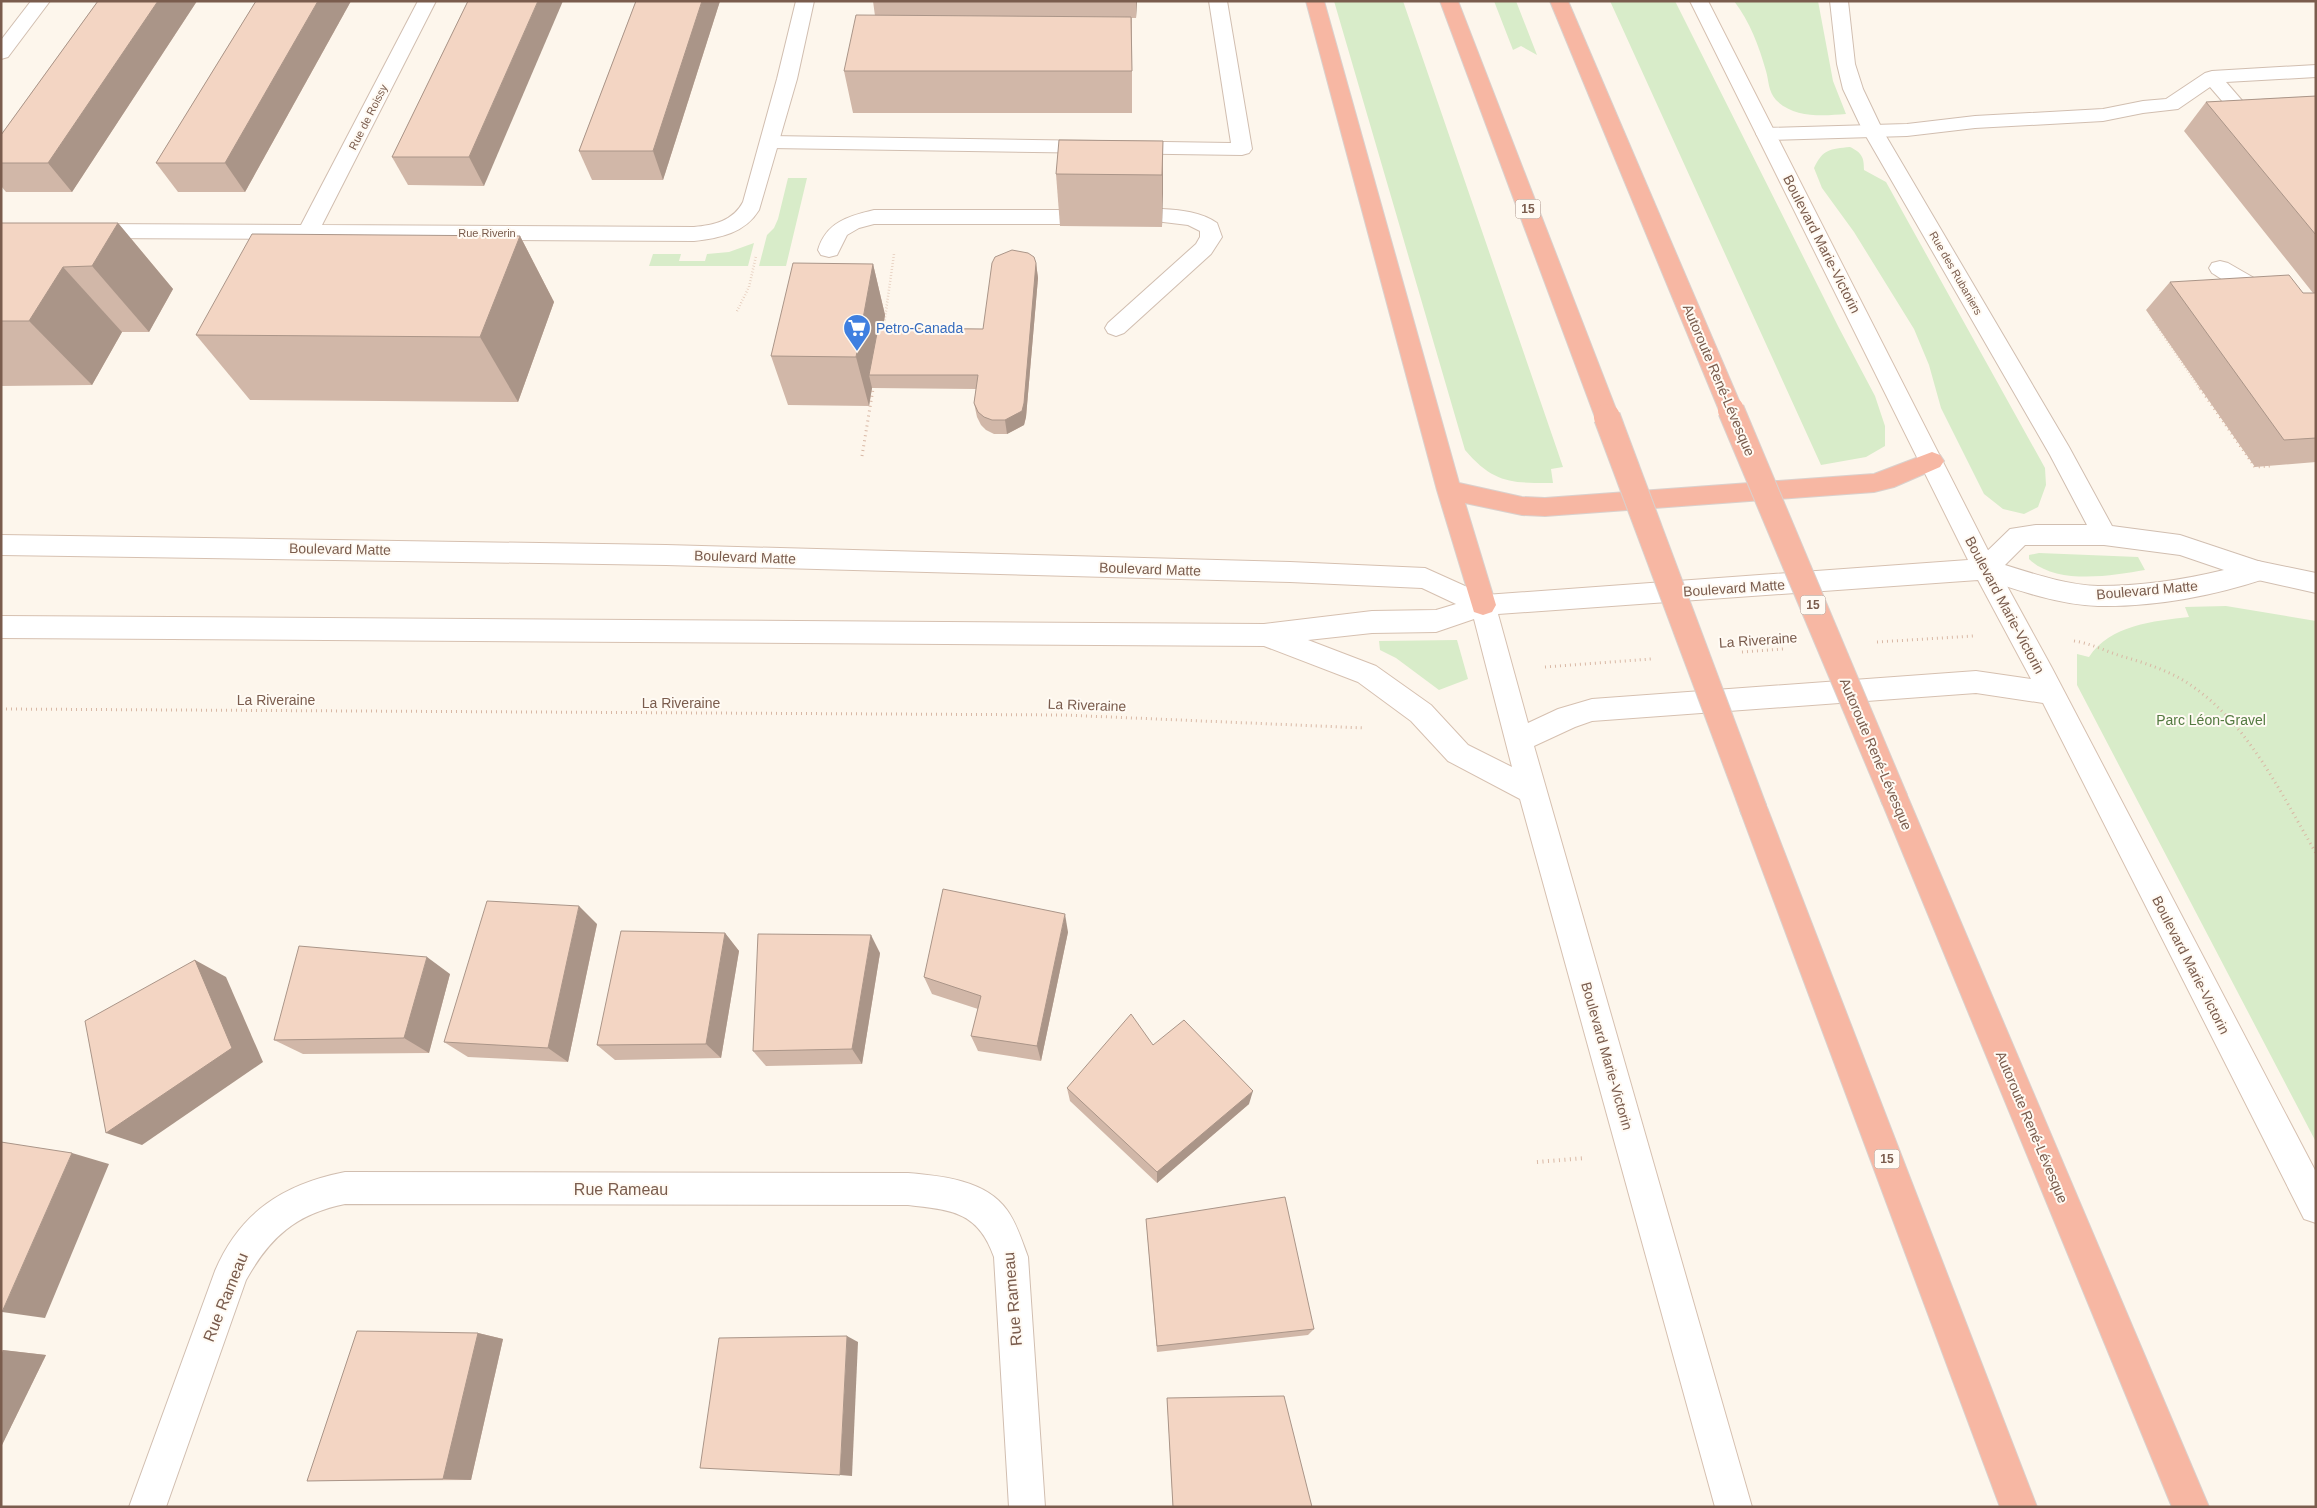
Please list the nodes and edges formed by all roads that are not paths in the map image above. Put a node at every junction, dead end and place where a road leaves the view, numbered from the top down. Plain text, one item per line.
1 (41, 1) edge
2 (427, 1) edge
3 (805, 1) edge
4 (1218, 1) edge
5 (1315, 1) edge
6 (1449, 1) edge
7 (1559, 1) edge
8 (1698, 1) edge
9 (1839, 1) edge
10 (1, 52) edge
11 (2316, 71) edge
12 (2212, 77) junction
13 (2255, 127) edge
14 (1873, 131) junction
15 (1766, 134) junction
16 (770, 142) junction
17 (1162, 216) edge
18 (1061, 217) edge
19 (69, 231) edge
20 (308, 232) junction
21 (828, 250) dead end
22 (2220, 268) dead end
23 (2289, 287) edge
24 (1116, 328) dead end
25 (1932, 461) junction
26 (1449, 490) junction
27 (2104, 535) junction
28 (1, 544) edge
29 (1985, 569) junction
30 (2258, 571) junction
31 (2316, 582) edge
32 (1483, 605) junction
33 (1, 627) edge
34 (1264, 635) junction
35 (2051, 694) junction
36 (1520, 740) junction
37 (1532, 791) junction
38 (2316, 1206) edge
39 (148, 1507) edge
40 (1027, 1507) edge
41 (1734, 1507) edge
42 (2019, 1507) edge
43 (2191, 1507) edge

1 - 10 main road
2 - 20 main road, Rue de Roissy
3 - 16 main road, Rue Riverin
4 - 16 main road
5 - 26 highway
6 - 42 highway, 15, bridge
7 - 43 highway, Autoroute René-Lévesque / 15, bridge
8 - 15 main road, Boulevard Marie-Victorin
9 - 14 main road, Rue des Rubaniers
11 - 12 main road
12 - 13 main road
12 - 14 main road
14 - 15 main road
14 - 27 main road, Rue des Rubaniers
15 - 25 main road, Boulevard Marie-Victorin
16 - 20 main road, Rue Riverin
17 - 24 main road
18 - 21 main road
19 - 20 main road, Rue Riverin
22 - 23 main road
25 - 26 highway
25 - 29 main road, Boulevard Marie-Victorin
26 - 32 highway
27 - 29 main road
27 - 30 main road
28 - 32 main road, Boulevard Matte
29 - 30 main road, Boulevard Matte
29 - 32 main road, Boulevard Matte
29 - 35 main road, Boulevard Marie-Victorin
30 - 31 main road
32 - 34 main road, Boulevard Matte
32 - 36 main road, Boulevard Marie-Victorin
33 - 34 main road, Boulevard Matte
34 - 37 main road
35 - 36 main road
35 - 38 main road, Boulevard Marie-Victorin
36 - 37 main road, Boulevard Marie-Victorin
37 - 41 main road, Boulevard Marie-Victorin
39 - 40 main road, Rue Rameau

